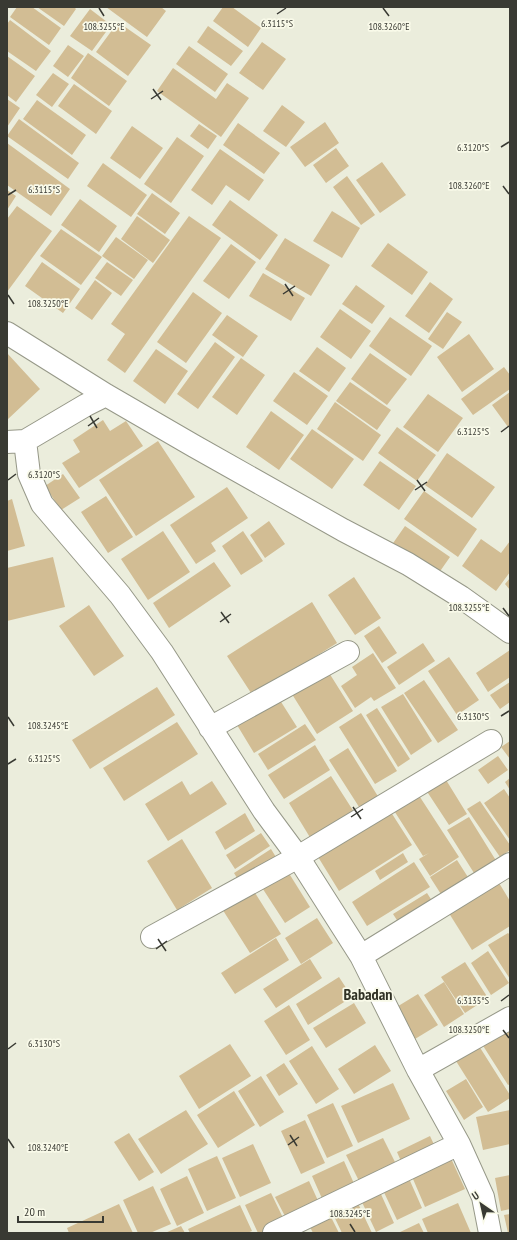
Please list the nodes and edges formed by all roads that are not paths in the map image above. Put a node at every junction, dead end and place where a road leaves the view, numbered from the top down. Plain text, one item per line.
1 (7, 333) edge
2 (106, 395) junction
3 (16, 442) edge
4 (510, 632) edge
5 (348, 652) dead end
6 (210, 728) junction
7 (491, 741) dead end
8 (298, 857) junction
9 (510, 864) edge
10 (152, 937) dead end
11 (361, 956) junction
12 (510, 1018) edge
13 (418, 1070) junction
14 (459, 1144) junction
15 (274, 1233) edge
16 (490, 1233) edge

1 - 2 street
2 - 3 street
2 - 4 street
3 - 6 street
5 - 6 street
6 - 8 street
7 - 8 street
8 - 10 street
8 - 11 street
9 - 11 street
11 - 13 street
12 - 13 street
13 - 14 street
14 - 15 street
14 - 16 street

